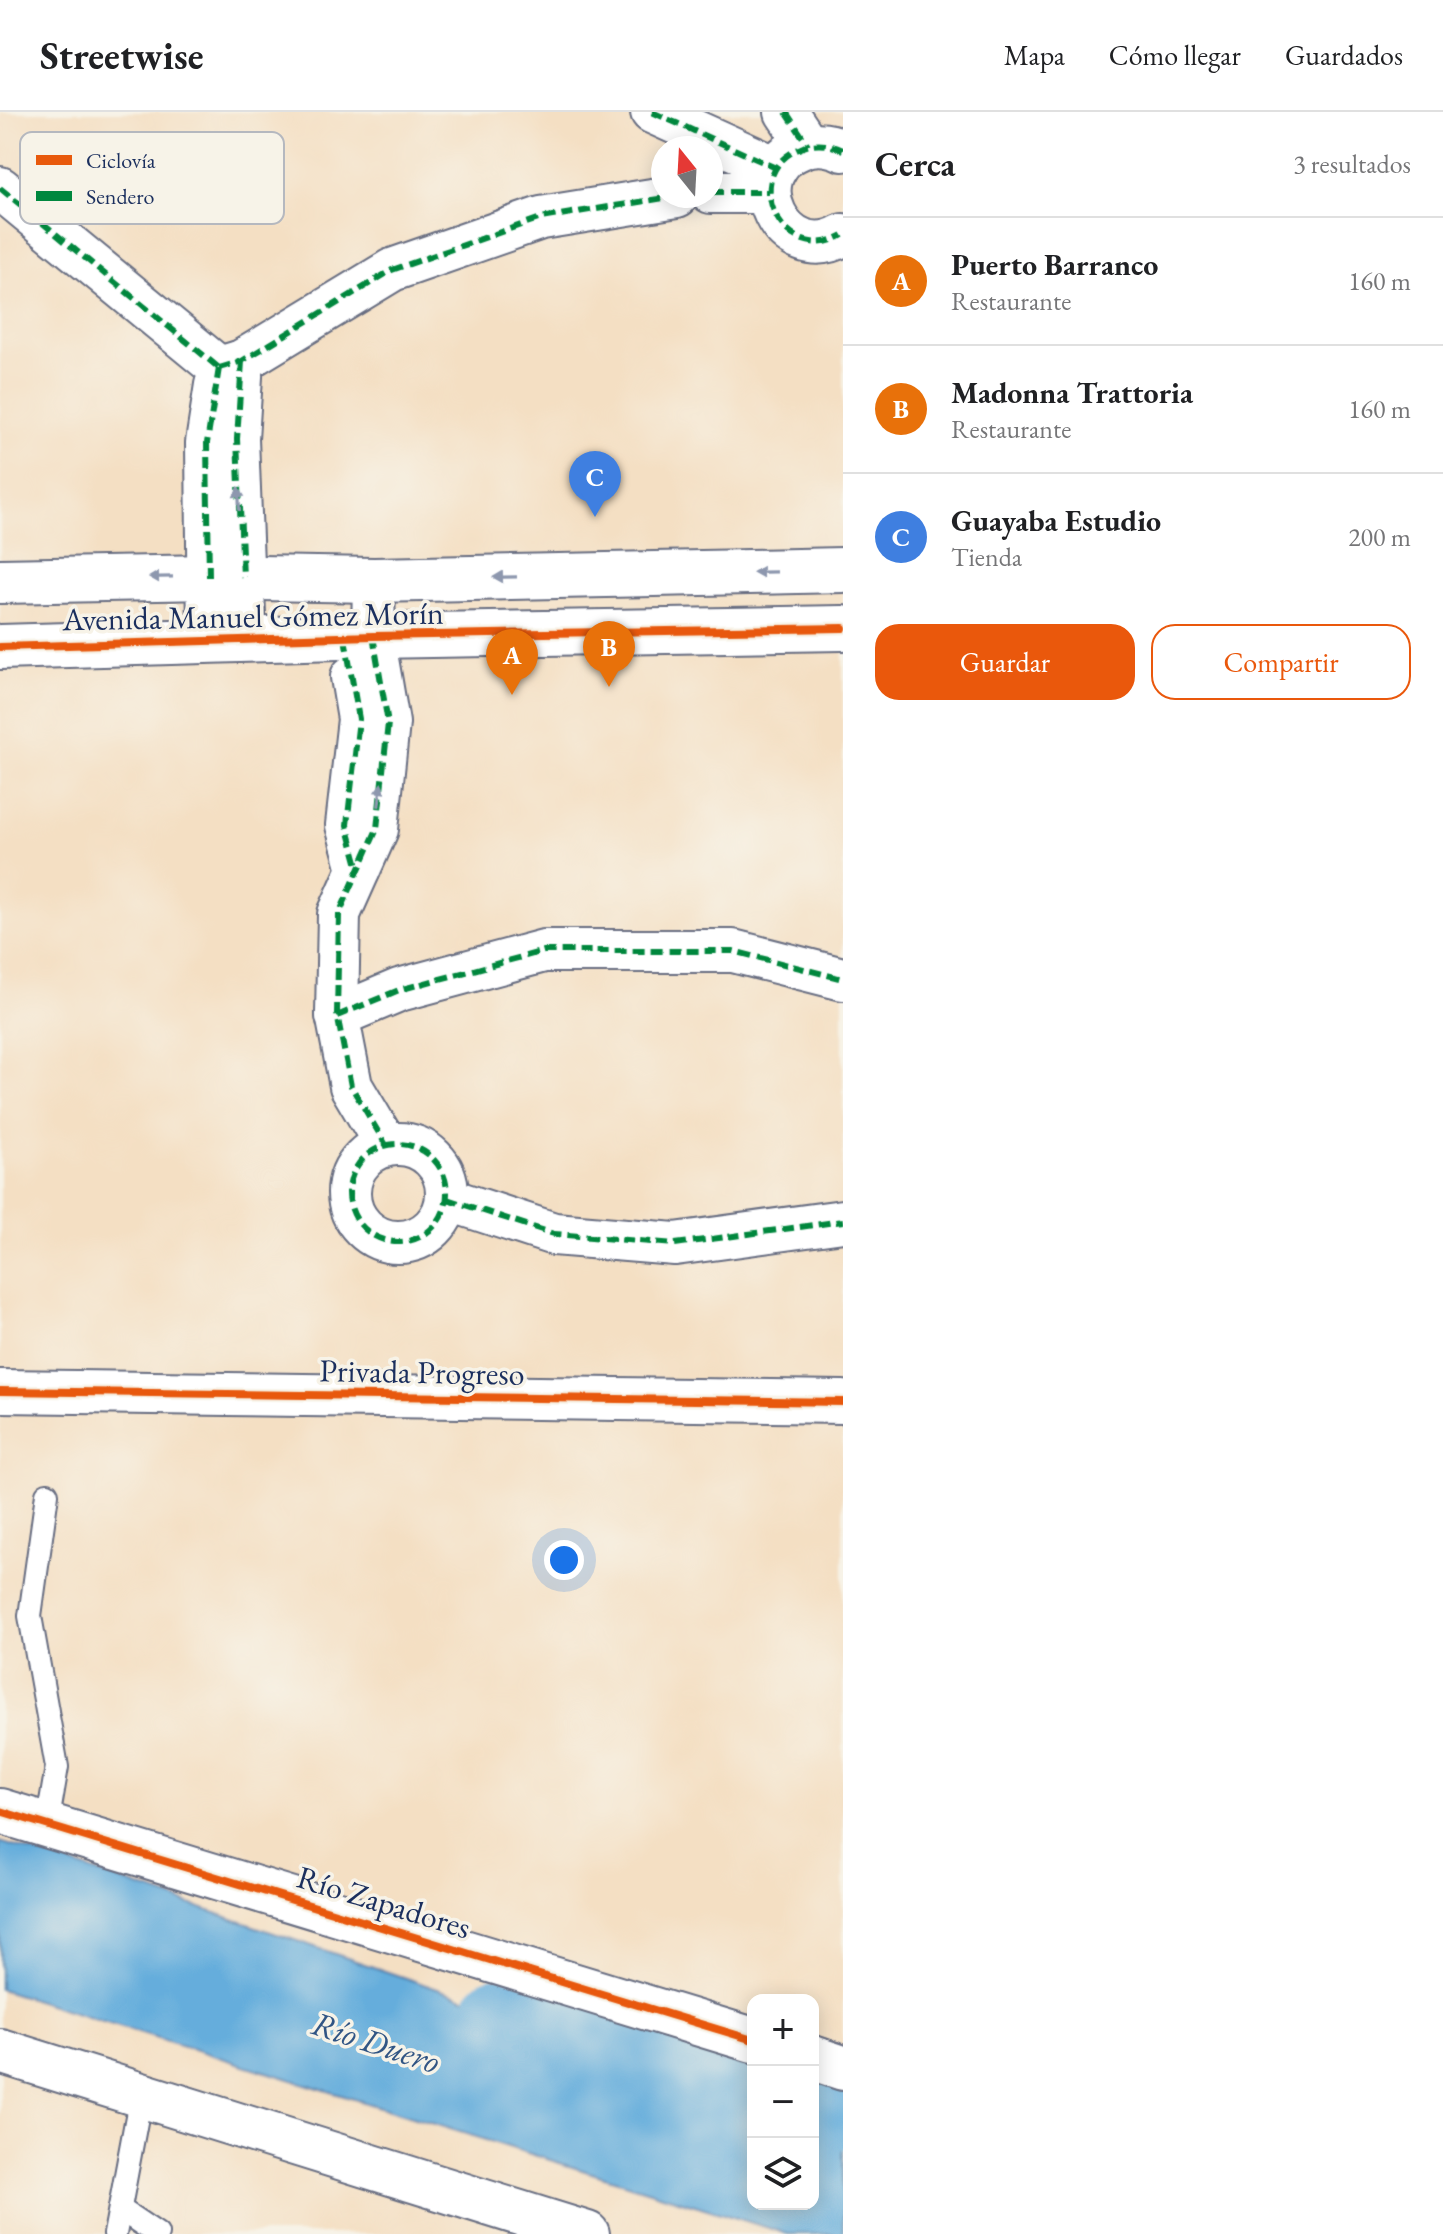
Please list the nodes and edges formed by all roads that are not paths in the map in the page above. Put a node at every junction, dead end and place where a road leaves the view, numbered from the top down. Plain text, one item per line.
1 (652, 112) edge
2 (797, 154) edge
3 (723, 187) edge
4 (0, 188) edge
5 (651, 200) edge
6 (20, 203) edge
7 (47, 224) edge
8 (843, 235) edge
9 (230, 364) junction
10 (843, 570) edge
11 (226, 577) junction
12 (359, 580) junction
13 (0, 581) edge
14 (843, 628) edge
15 (359, 637) junction
16 (227, 640) junction
17 (0, 647) edge
18 (843, 979) edge
19 (337, 1016) junction
20 (386, 1145) junction
21 (447, 1199) junction
22 (843, 1221) edge
23 (0, 1391) edge
24 (843, 1402) edge
25 (47, 1494) dead end
26 (0, 1811) edge
27 (47, 1825) junction
28 (747, 2038) edge
29 (0, 2051) edge
30 (819, 2060) edge
31 (843, 2068) edge
32 (141, 2095) junction
33 (120, 2209) junction
34 (115, 2234) edge
35 (157, 2234) edge
36 (587, 2234) edge

1 - 2 street
2 - 3 street
2 - 8 street
4 - 6 street
5 - 9 street
7 - 9 street
9 - 11 street
10 -> 12 street, Avenida Manuel Gómez Morín
11 - 12 street, Avenida Manuel Gómez Morín
11 -> 13 street, Avenida Manuel Gómez Morín
11 - 16 street
12 - 15 street
14 - 15 street, Avenida Manuel Gómez Morín
15 - 16 street, Avenida Manuel Gómez Morín
15 - 19 street
16 - 17 street, Avenida Manuel Gómez Morín
18 - 19 street
19 - 20 street
20 - 21 street
20 - 21 street
21 - 22 street
23 - 24 street, Privada Progreso
25 - 27 lane
26 - 27 street, Río Zapadores
27 - 28 street, Río Zapadores
29 - 32 street
30 - 31 street
32 - 33 lane
32 - 36 street
33 - 34 lane
33 - 35 lane

